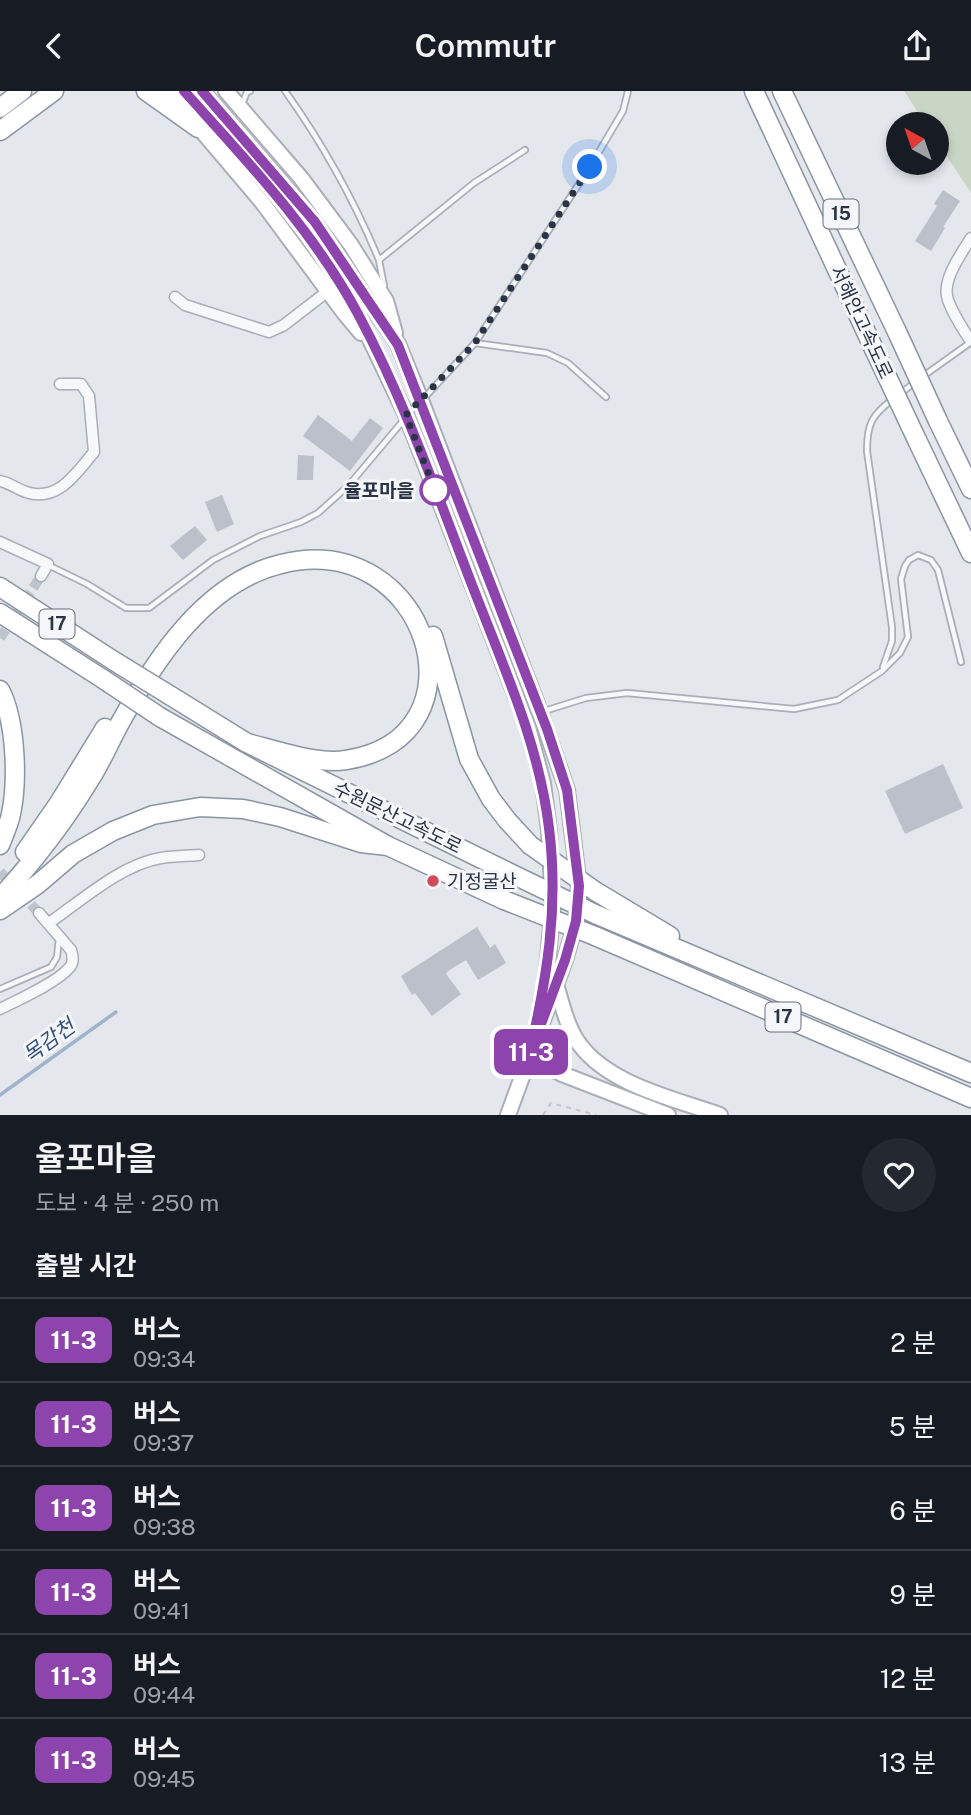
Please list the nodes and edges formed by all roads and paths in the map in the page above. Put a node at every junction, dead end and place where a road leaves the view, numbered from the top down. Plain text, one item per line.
1 (22, 91) edge
2 (65, 91) edge
3 (146, 91) edge
4 (168, 91) edge
5 (184, 91) edge
6 (202, 91) edge
7 (226, 91) edge
8 (250, 91) edge
9 (285, 91) edge
10 (628, 91) edge
11 (748, 91) edge
12 (754, 91) edge
13 (783, 92) edge
14 (49, 95) edge
15 (0, 108) edge
16 (246, 113) junction
17 (198, 128) junction
18 (0, 131) edge
19 (773, 131) junction
20 (526, 150) dead end
21 (971, 238) edge
22 (379, 260) junction
23 (328, 291) junction
24 (174, 297) dead end
25 (386, 301) junction
26 (970, 341) edge
27 (475, 343) junction
28 (398, 345) junction
29 (375, 349) junction
30 (60, 384) dead end
31 (606, 397) dead end
32 (421, 400) junction
33 (406, 415) junction
34 (0, 481) edge
35 (971, 489) edge
36 (0, 542) edge
37 (971, 553) edge
38 (48, 564) junction
39 (41, 576) tunnel mouth
40 (0, 587) edge
41 (0, 613) edge
42 (961, 662) dead end
43 (881, 671) junction
44 (0, 690) edge
45 (540, 712) junction
46 (247, 743) junction
47 (0, 845) edge
48 (388, 846) junction
49 (199, 855) dead end
50 (0, 879) edge
51 (0, 898) edge
52 (0, 909) edge
53 (39, 913) tunnel mouth
54 (49, 923) junction
55 (59, 936) junction
56 (733, 974) junction
57 (556, 984) junction
58 (0, 989) edge
59 (0, 1009) edge
60 (529, 1056) junction
61 (971, 1073) edge
62 (971, 1098) edge
63 (508, 1115) edge
64 (543, 1115) edge
65 (596, 1115) edge
66 (668, 1115) edge
67 (720, 1115) edge

1 - 15 highway
2 - 14 highway
3 - 17 highway
4 - 17 street
5 - 29 street
6 - 28 street
7 - 16 street
8 - 16 lane
9 - 22 lane
10 - 27 lane
11 - 19 highway
12 - 19 highway, 서해안고속도로 / 15
13 - 35 highway, 서해안고속도로 / 15, bridge
14 - 18 highway
16 - 25 street
17 - 23 street
19 - 37 highway, 서해안고속도로 / 15, bridge
20 - 22 lane
21 - 26 street
22 - 25 lane
23 - 24 street
23 - 29 street
25 - 28 street
26 - 43 lane
27 - 31 lane
27 - 32 lane
28 - 32 street
29 - 33 street
30 - 34 street
32 - 33 lane
32 - 45 street
33 - 38 lane
33 - 60 street
36 - 38 street
38 - 39 street
40 - 46 highway, 수원문산고속도로 / 17, bridge
41 - 48 highway, 수원문산고속도로 / 17, bridge
42 - 43 lane
43 - 45 lane
44 - 47 highway
45 - 57 street
46 - 51 highway
46 - 56 highway, 수원문산고속도로 / 17, bridge
48 - 52 highway
48 - 62 highway, 수원문산고속도로 / 17, bridge
49 - 54 street
50 - 56 highway, bridge
53 - 54 street
54 - 55 street
55 - 58 lane
55 - 59 street
56 - 61 highway, 수원문산고속도로 / 17
57 - 60 street
57 - 67 street
60 - 63 street
60 - 66 street
64 - 65 path

